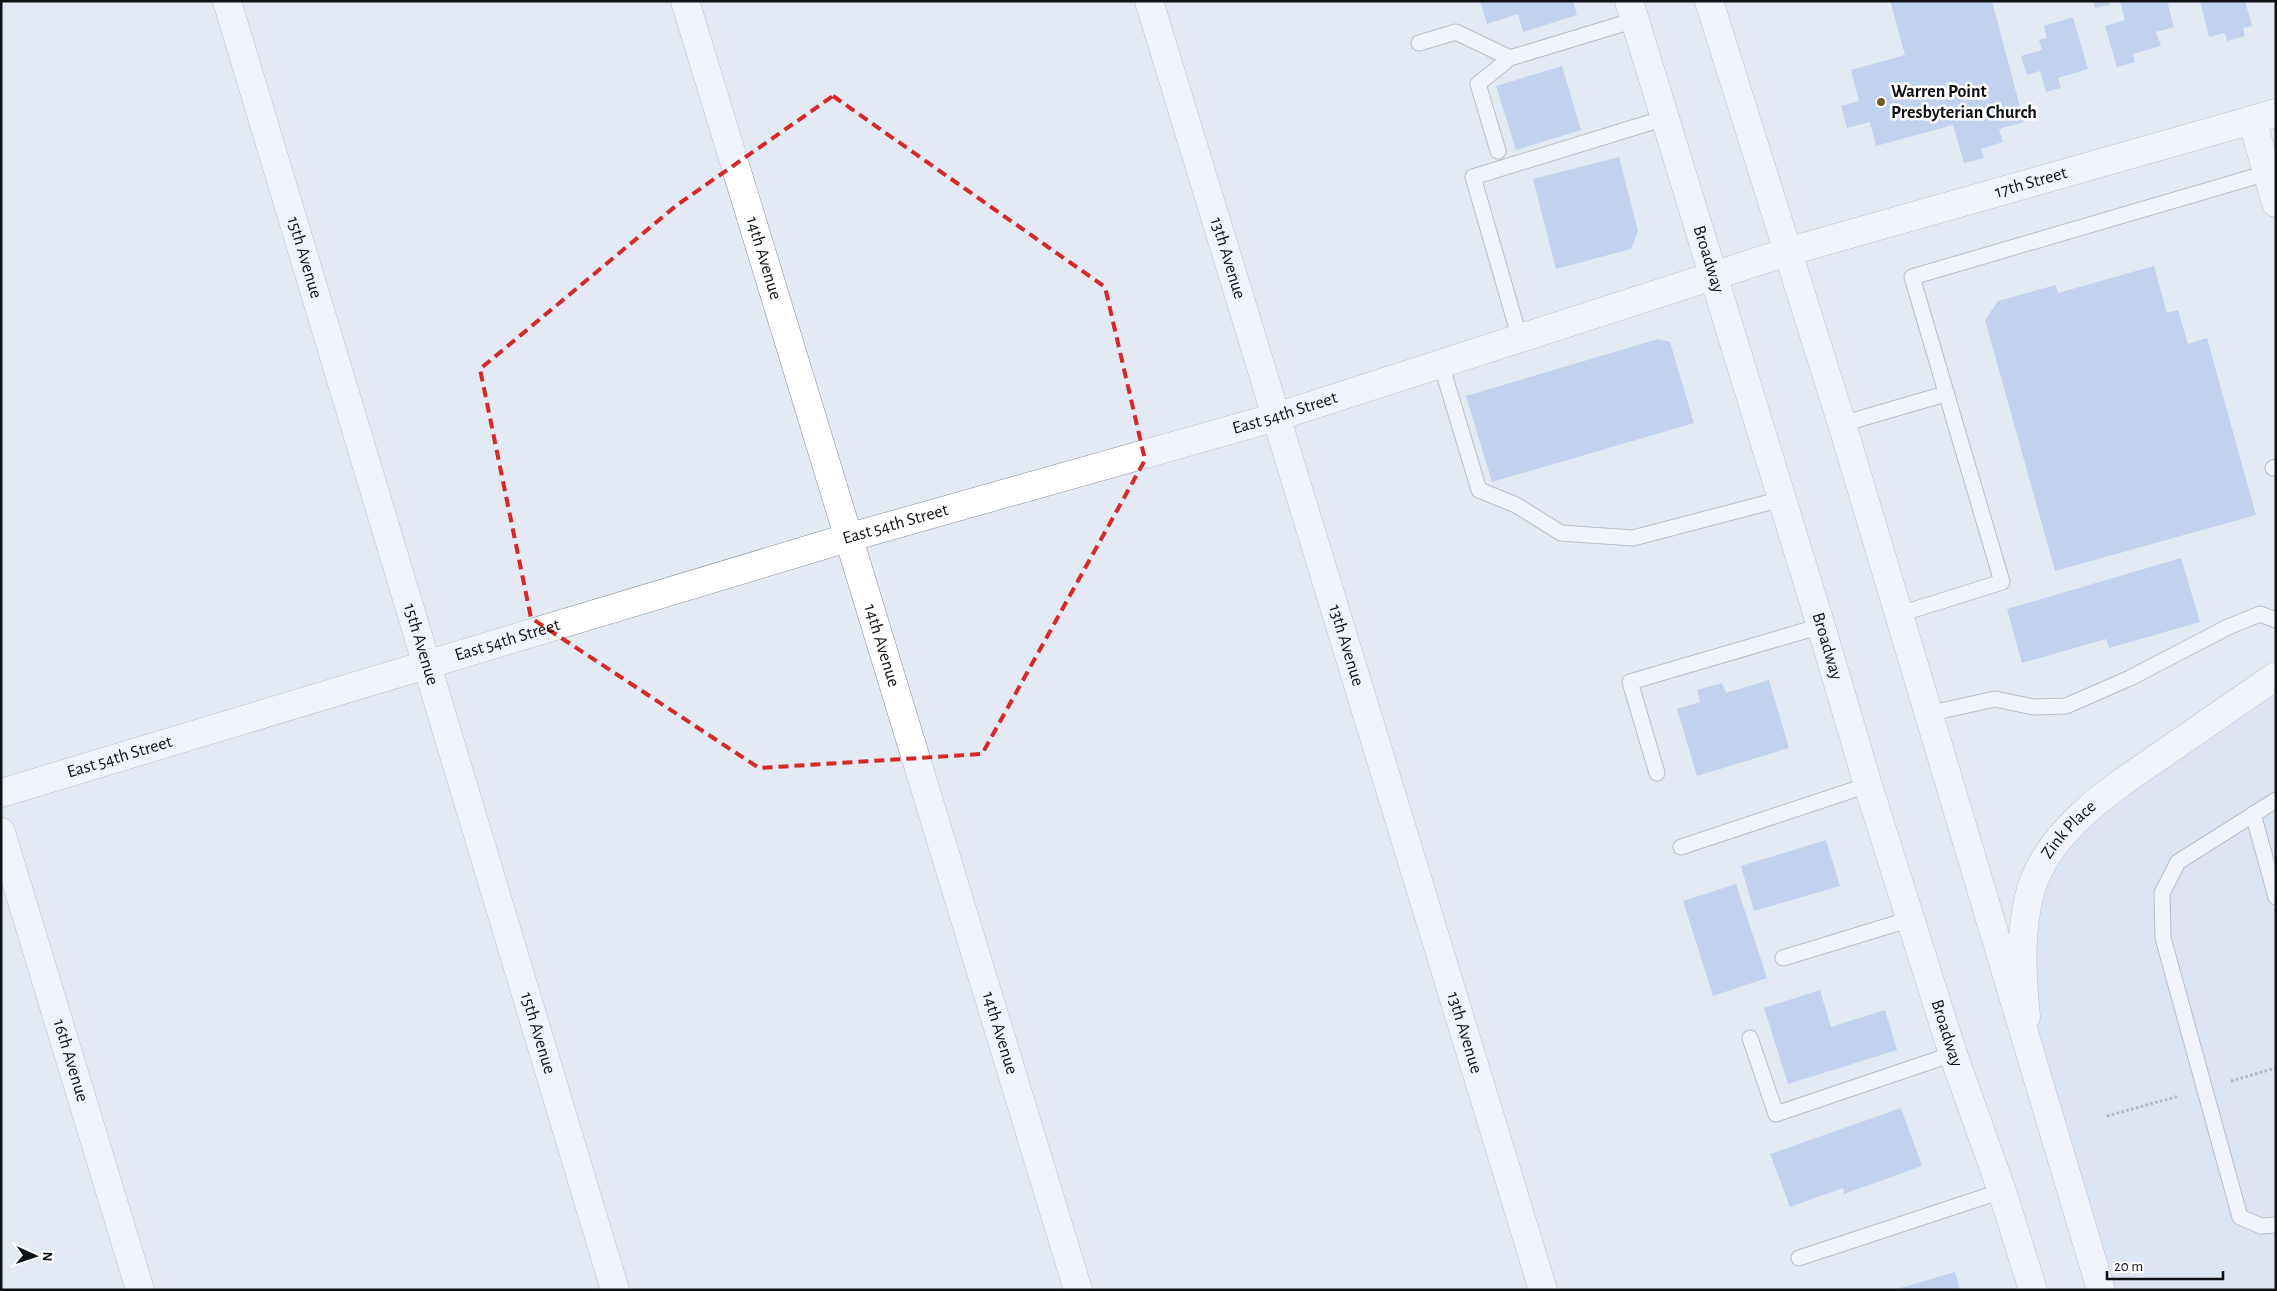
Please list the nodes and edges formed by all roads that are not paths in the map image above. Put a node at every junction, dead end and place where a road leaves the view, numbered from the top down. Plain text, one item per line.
1 (227, 1) edge
2 (685, 1) edge
3 (1149, 1) edge
4 (1709, 1) edge
5 (1632, 11) edge
6 (1419, 43) dead end
7 (1510, 58) junction
8 (2264, 116) edge
9 (1665, 118) junction
10 (1498, 151) dead end
11 (2267, 173) junction
12 (2276, 204) edge
13 (1787, 252) junction
14 (1713, 275) junction
15 (1520, 339) junction
16 (1441, 364) junction
17 (1945, 394) junction
18 (1276, 418) junction
19 (1842, 424) junction
20 (1782, 499) junction
21 (847, 538) junction
22 (1897, 615) junction
23 (2276, 620) edge
24 (1821, 626) junction
25 (427, 665) junction
26 (2276, 676) edge
27 (1927, 714) junction
28 (1657, 773) dead end
29 (1868, 785) junction
30 (1, 793) edge
31 (2276, 800) edge
32 (2253, 814) junction
33 (1, 832) edge
34 (1681, 847) dead end
35 (2276, 897) edge
36 (1911, 919) junction
37 (1783, 958) dead end
38 (1750, 1038) dead end
39 (1954, 1054) junction
40 (2036, 1076) junction
41 (2002, 1192) junction
42 (2276, 1225) edge
43 (1799, 1258) dead end
44 (140, 1290) edge
45 (615, 1290) edge
46 (1078, 1290) edge
47 (1543, 1290) edge
48 (2033, 1290) edge
49 (2101, 1290) edge

1 - 25 street, 15th Avenue
2 - 21 street, 14th Avenue
3 - 18 street, 13th Avenue
4 - 13 street
5 - 7 lane
5 - 9 street, Broadway
6 - 7 lane
7 - 10 lane
8 - 11 street
8 - 13 street, 17th Street
9 - 14 street, Broadway
9 - 15 lane
11 - 12 street
11 - 17 lane
13 - 14 street, East 54th Street
13 - 19 street
14 - 15 street, East 54th Street
14 - 20 street, Broadway
15 - 16 street, East 54th Street
16 - 18 street, East 54th Street
16 - 20 lane
17 - 19 lane
17 - 22 lane
18 - 21 street, East 54th Street
18 - 47 street, 13th Avenue
19 - 22 street
20 - 24 street, Broadway
21 - 25 street, East 54th Street
21 - 46 street, 14th Avenue
22 - 27 street
23 - 27 lane
24 - 28 lane
24 - 29 street, Broadway
25 - 30 street, East 54th Street
25 - 45 street, 15th Avenue
26 - 40 street, Zink Place
27 - 40 street
29 - 34 lane
29 - 36 street, Broadway
31 - 32 lane
32 - 35 lane
32 - 42 lane
33 - 44 street, 16th Avenue
36 - 37 lane
36 - 39 street, Broadway
38 - 39 lane
39 - 41 street, Broadway
40 - 49 street
41 - 43 lane
41 - 48 street, Broadway

